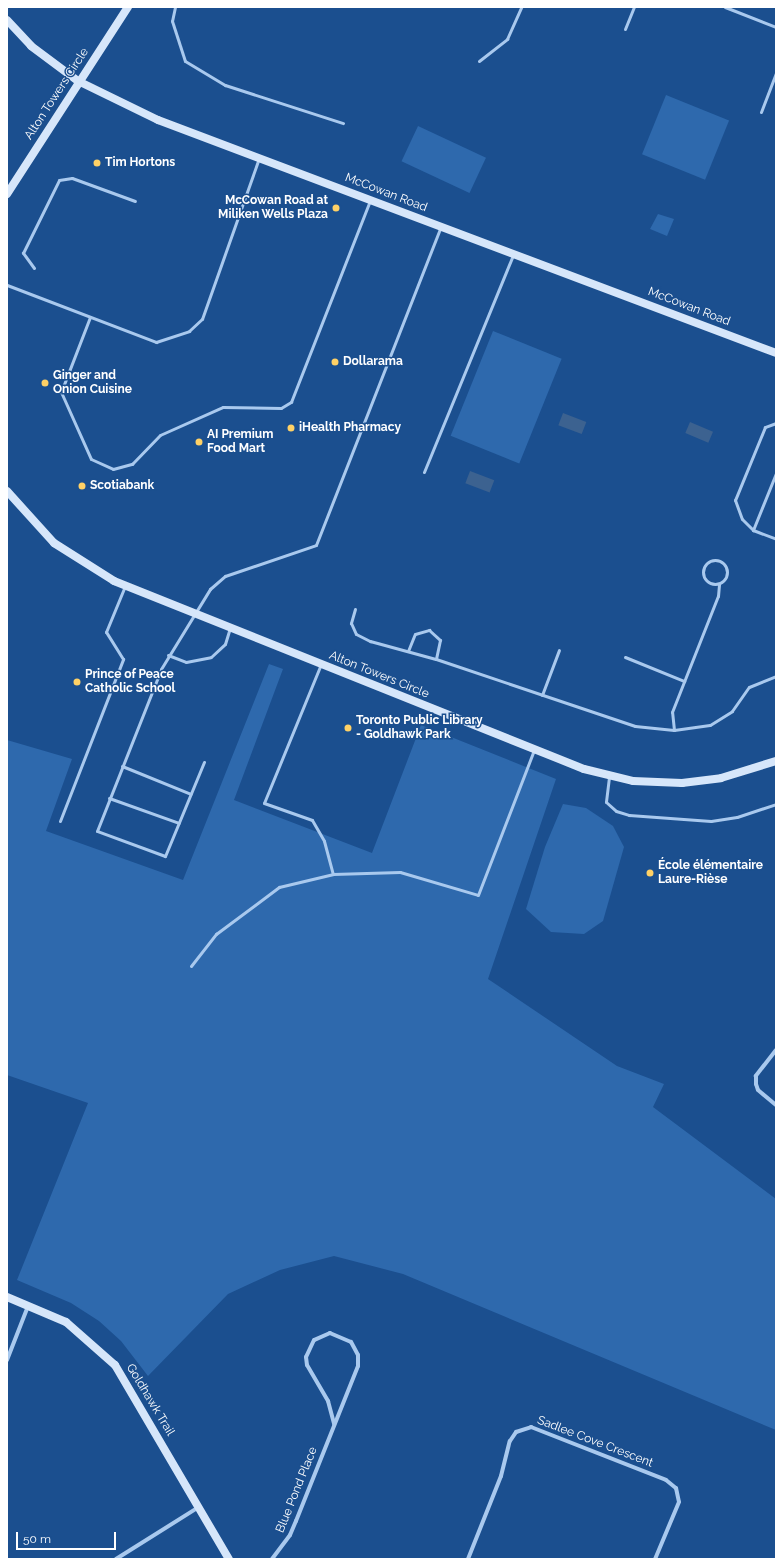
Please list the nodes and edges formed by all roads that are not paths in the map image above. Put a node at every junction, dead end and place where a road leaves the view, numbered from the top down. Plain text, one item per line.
1 (128, 7) edge
2 (175, 7) edge
3 (521, 7) edge
4 (634, 7) edge
5 (725, 7) edge
6 (7, 20) edge
7 (776, 27) edge
8 (625, 29) dead end
9 (479, 61) dead end
10 (776, 72) edge
11 (78, 81) junction
12 (761, 112) dead end
13 (343, 123) dead end
14 (259, 158) junction
15 (7, 194) edge
16 (135, 200) dead end
17 (370, 200) junction
18 (440, 226) junction
19 (513, 254) junction
20 (34, 268) dead end
21 (7, 285) edge
22 (90, 317) junction
23 (776, 353) edge
24 (776, 423) edge
25 (424, 472) dead end
26 (776, 473) edge
27 (7, 491) edge
28 (753, 530) junction
29 (776, 539) edge
30 (719, 584) junction
31 (125, 586) junction
32 (355, 608) dead end
33 (195, 613) junction
34 (230, 628) junction
35 (559, 650) dead end
36 (408, 651) junction
37 (168, 655) junction
38 (625, 657) dead end
39 (436, 659) junction
40 (321, 664) junction
41 (776, 676) edge
42 (684, 682) junction
43 (542, 695) junction
44 (674, 730) junction
45 (534, 750) junction
46 (776, 761) edge
47 (204, 762) dead end
48 (122, 766) junction
49 (609, 777) junction
50 (191, 794) junction
51 (109, 798) junction
52 (776, 804) edge
53 (60, 821) dead end
54 (179, 823) junction
55 (333, 874) junction
56 (191, 966) dead end
57 (776, 1050) edge
58 (776, 1105) edge
59 (7, 1297) edge
60 (28, 1305) junction
61 (7, 1360) edge
62 (334, 1424) junction
63 (199, 1507) junction
64 (116, 1559) edge
65 (229, 1559) edge
66 (272, 1559) edge
67 (468, 1559) edge
68 (656, 1559) edge

1 - 11 street, Alton Towers Circle
2 - 13 lane
3 - 9 lane
4 - 8 lane
5 - 7 lane
6 - 11 street, McCowan Road
10 - 12 lane
11 - 14 street, McCowan Road
11 - 15 street, Alton Towers Circle
14 - 17 street, McCowan Road
14 - 22 lane
16 - 20 lane
17 - 18 street, McCowan Road
17 - 22 lane
18 - 19 street, McCowan Road
18 - 33 lane
19 - 23 street, McCowan Road
19 - 25 lane
21 - 22 lane
24 - 28 lane
26 - 28 lane
27 - 31 street, Alton Towers Circle
28 - 29 lane
30 - 30 lane
30 - 42 lane
31 - 33 street, Alton Towers Circle
31 - 53 lane
32 - 36 lane
33 - 34 street, Alton Towers Circle
33 - 37 lane
34 - 37 lane
34 - 40 street, Alton Towers Circle
35 - 43 lane
36 - 39 lane
36 - 39 lane
37 - 48 lane
38 - 42 lane
39 - 43 lane
40 - 45 street, Alton Towers Circle
40 - 55 lane
41 - 44 lane
42 - 44 lane
43 - 44 lane
45 - 49 street, Alton Towers Circle
45 - 55 lane
46 - 49 street, Alton Towers Circle
47 - 50 lane
48 - 50 lane
48 - 51 lane
49 - 52 lane
50 - 54 lane
51 - 54 lane
51 - 54 lane
55 - 56 lane
57 - 58 street
59 - 60 street, Goldhawk Trail
60 - 61 street
60 - 63 street, Goldhawk Trail
62 - 62 street, Blue Pond Place
62 - 66 street, Blue Pond Place
63 - 64 street
63 - 65 street, Goldhawk Trail
67 - 68 street, Sadlee Cove Crescent

